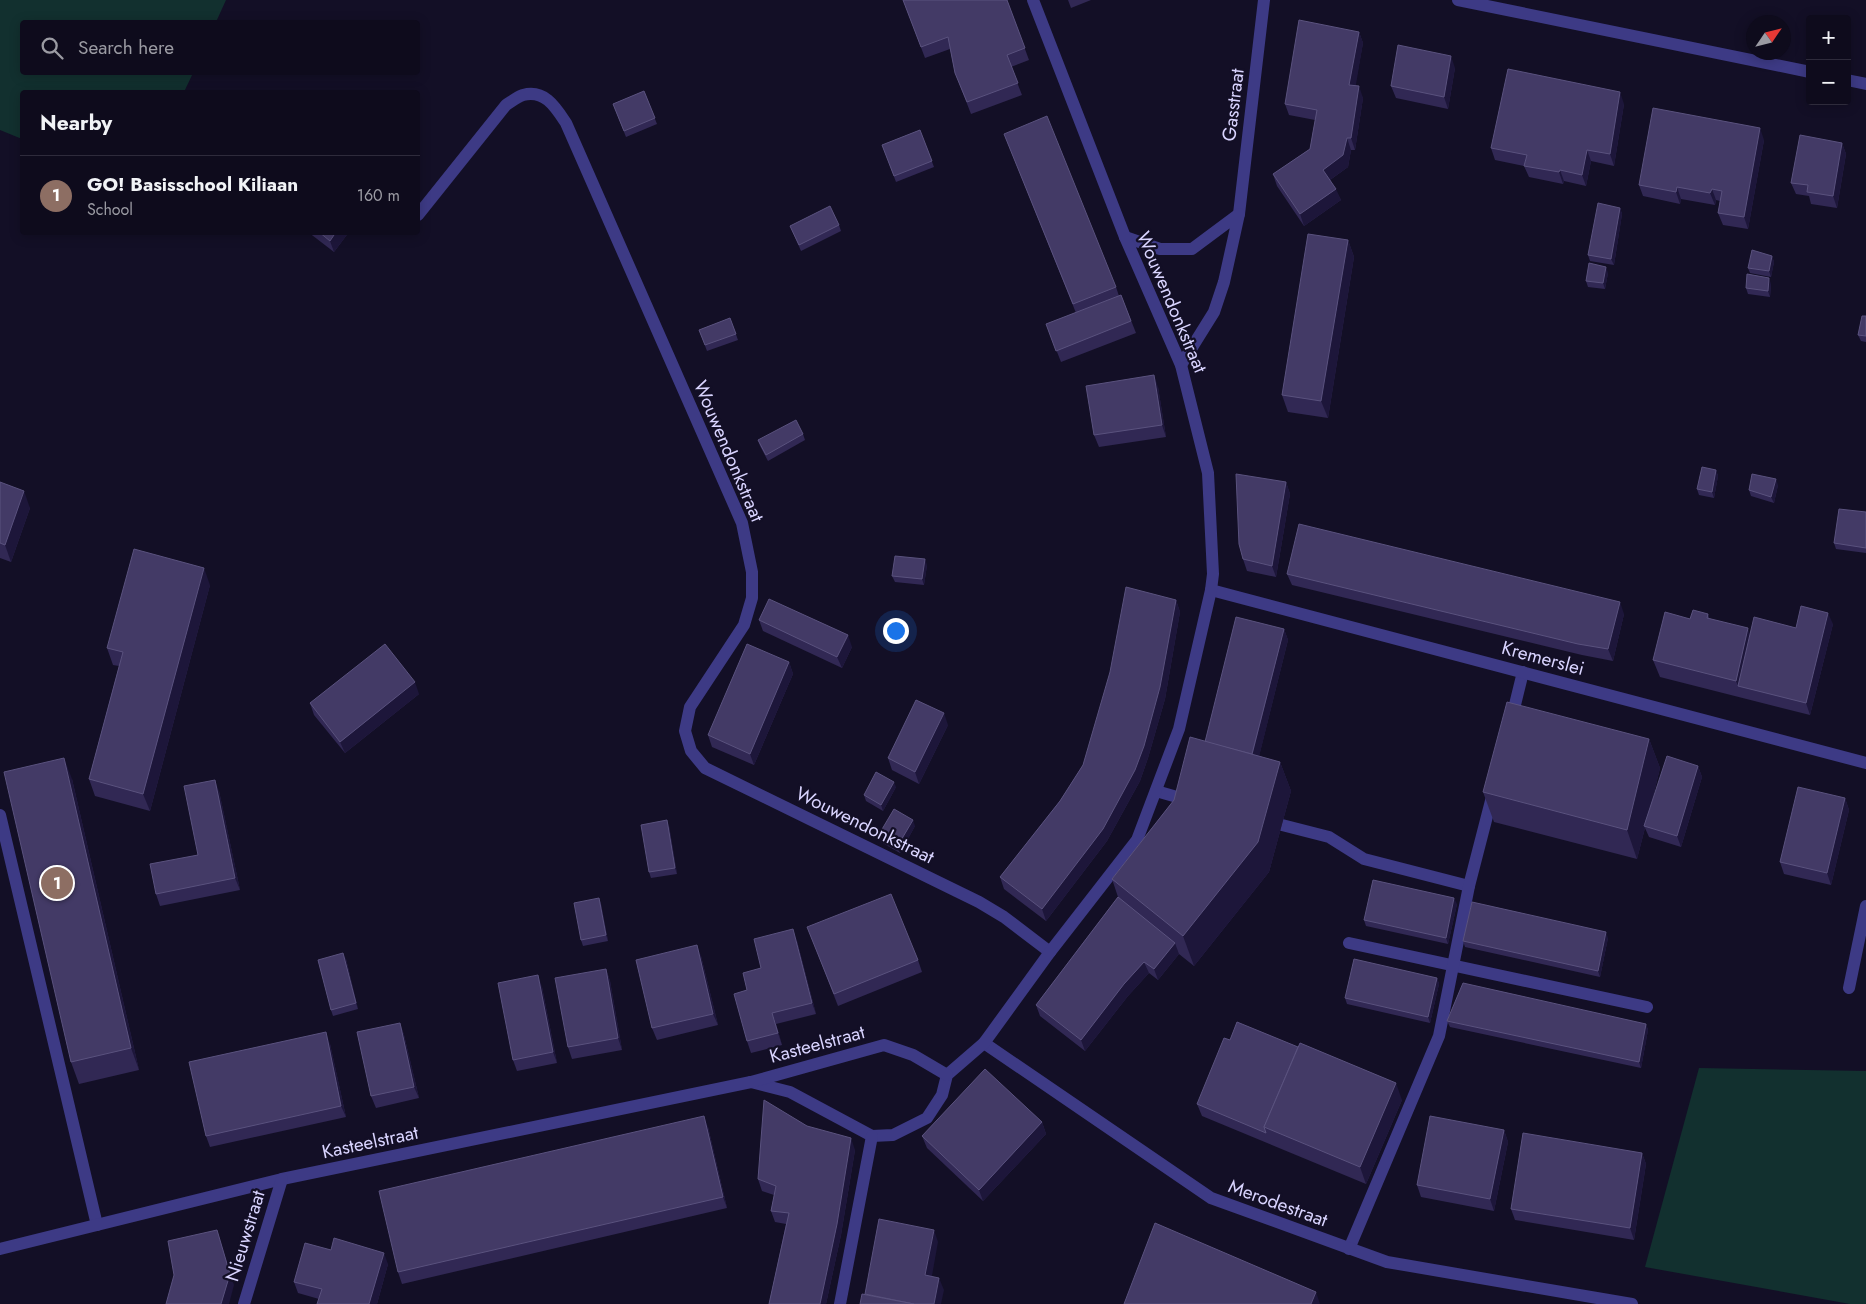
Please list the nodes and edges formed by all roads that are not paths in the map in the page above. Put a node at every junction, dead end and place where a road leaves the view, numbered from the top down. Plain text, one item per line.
1 (1033, 0) edge
2 (1264, 0) edge
3 (1458, 0) edge
4 (1806, 71) edge
5 (1851, 81) edge
6 (1866, 84) edge
7 (420, 213) edge
8 (1238, 214) junction
9 (1124, 237) junction
10 (1181, 365) junction
11 (1211, 590) junction
12 (1523, 672) junction
13 (1507, 737) edge
14 (1866, 762) edge
15 (1495, 784) edge
16 (1156, 791) junction
17 (1191, 801) edge
18 (0, 815) edge
19 (1282, 825) dead end
20 (1469, 886) junction
21 (1866, 906) edge
22 (1349, 943) dead end
23 (1050, 952) junction
24 (1453, 965) junction
25 (1849, 988) dead end
26 (1648, 1007) dead end
27 (984, 1043) junction
28 (947, 1075) junction
29 (750, 1082) junction
30 (872, 1136) junction
31 (282, 1179) junction
32 (97, 1225) junction
33 (1349, 1249) junction
34 (0, 1250) edge
35 (1594, 1301) edge
36 (244, 1304) edge
37 (840, 1304) edge
38 (1632, 1304) edge

1 - 9 street, Wouwendonkstraat
2 - 8 street, Gasstraat
3 - 4 street
5 - 6 street
7 - 23 street, Wouwendonkstraat
8 - 9 street
8 - 10 street, Gasstraat
9 - 10 street, Wouwendonkstraat
10 - 11 street, Wouwendonkstraat
11 - 12 street, Kremerslei
11 - 16 street, Wouwendonkstraat
12 - 13 street
12 - 14 street, Kremerslei
15 - 20 street
16 - 17 street
16 - 23 street, Wouwendonkstraat
18 - 32 street
19 - 20 street
20 - 24 street
21 - 25 street
22 - 24 street
23 - 27 street, Wouwendonkstraat
24 - 26 street
24 - 33 street
27 - 28 street, Wouwendonkstraat
27 - 33 street, Merodestraat
28 - 29 street, Kasteelstraat
28 - 30 street
29 - 30 street, Kasteelstraat
29 - 31 street, Kasteelstraat
30 - 37 street
31 - 32 street, Kasteelstraat
31 - 36 street, Nieuwstraat
32 - 34 street, Kasteelstraat
33 - 35 street, Merodestraat
35 - 38 street, Merodestraat

